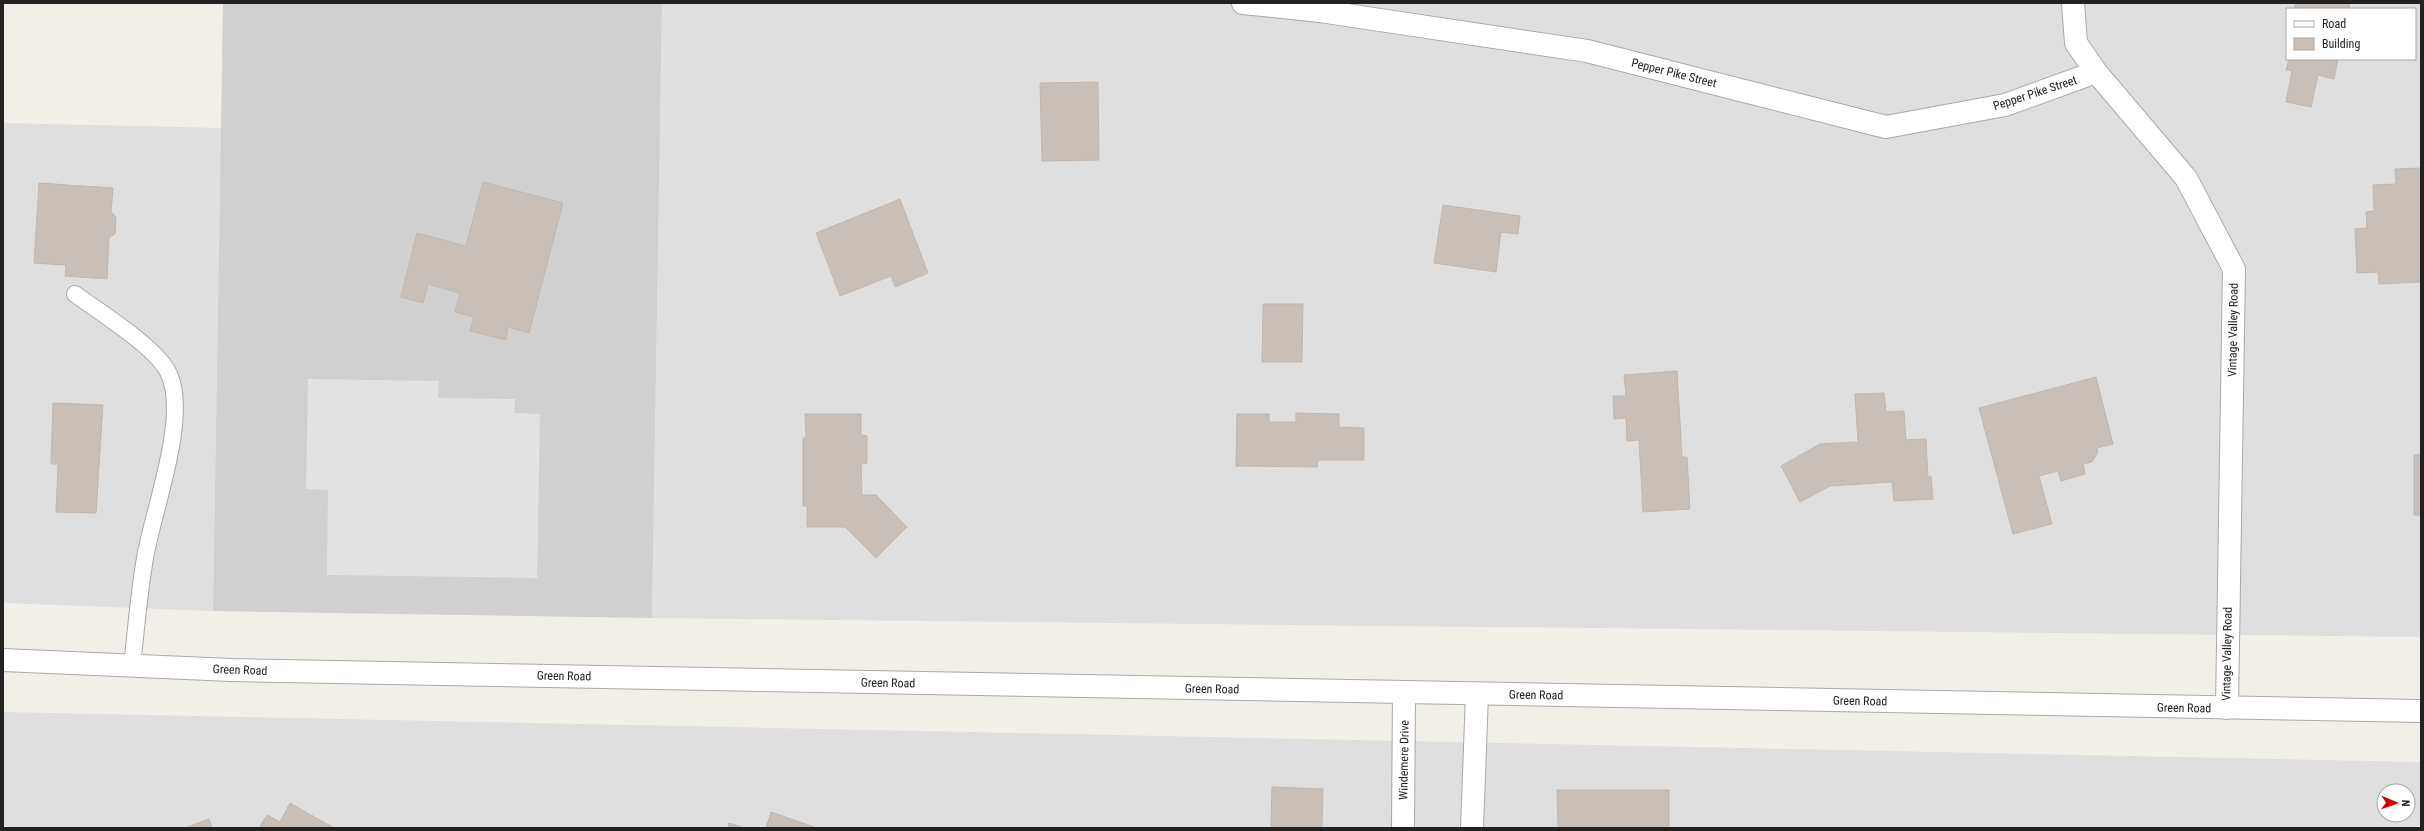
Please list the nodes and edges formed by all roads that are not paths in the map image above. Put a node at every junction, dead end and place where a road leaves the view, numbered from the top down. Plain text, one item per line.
1 (1243, 3) edge
2 (2073, 3) edge
3 (1320, 7) edge
4 (2096, 72) junction
5 (75, 294) dead end
6 (3, 660) edge
7 (132, 666) junction
8 (1404, 692) junction
9 (1477, 694) junction
10 (2226, 708) junction
11 (2421, 711) edge
12 (1403, 828) edge
13 (1472, 828) edge

1 - 3 street, Pepper Pike Street
2 - 4 street, Vintage Valley Road
3 - 4 street, Pepper Pike Street
4 - 10 street, Vintage Valley Road
5 - 7 lane
6 - 7 street, Green Road
7 - 8 street, Green Road
8 - 9 street, Green Road
8 - 12 street, Windemere Drive
9 - 10 street, Green Road
9 - 13 street
10 - 11 street, Green Road

